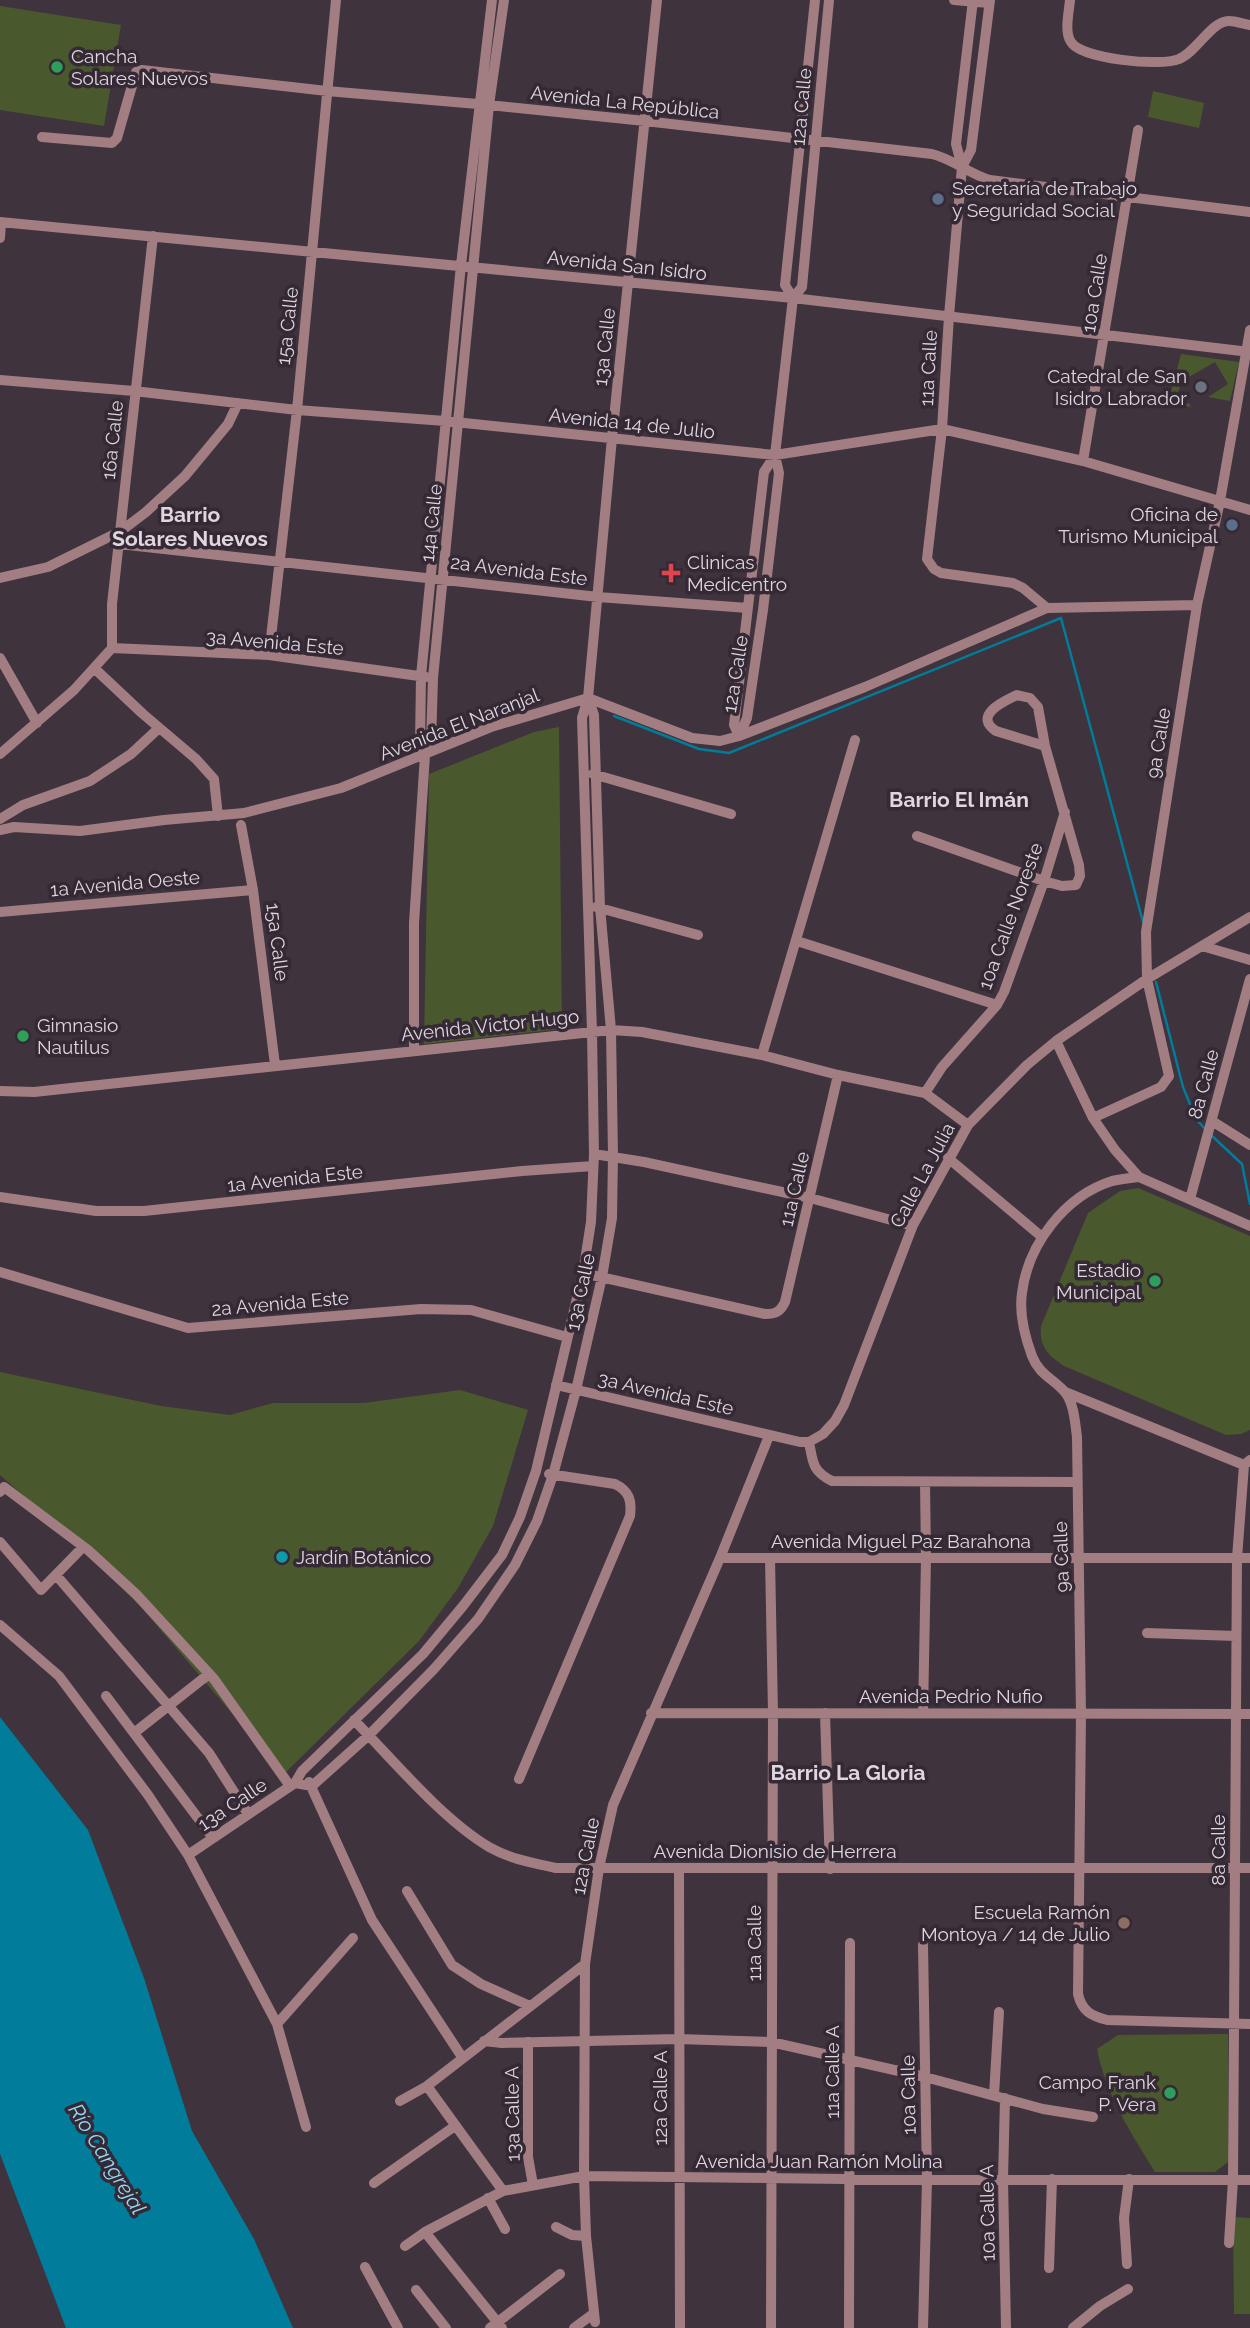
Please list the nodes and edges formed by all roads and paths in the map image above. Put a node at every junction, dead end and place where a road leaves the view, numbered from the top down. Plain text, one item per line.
1 (336, 0) edge
2 (492, 0) edge
3 (504, 0) edge
4 (657, 0) edge
5 (815, 0) edge
6 (829, 0) edge
7 (954, 0) edge
8 (1070, 0) edge
9 (973, 1) edge
10 (989, 2) edge
11 (1250, 25) edge
12 (327, 91) junction
13 (484, 104) junction
14 (645, 121) junction
15 (1138, 130) dead end
16 (42, 137) dead end
17 (802, 140) junction
18 (816, 141) junction
19 (962, 167) junction
20 (1127, 197) junction
21 (1250, 212) edge
22 (1, 222) edge
23 (153, 236) junction
24 (0, 238) edge
25 (313, 251) junction
26 (461, 265) junction
27 (473, 267) junction
28 (628, 283) junction
29 (793, 298) junction
30 (949, 316) junction
31 (1250, 330) edge
32 (1105, 333) junction
33 (1249, 352) edge
34 (0, 380) edge
35 (134, 390) junction
36 (238, 403) junction
37 (296, 410) junction
38 (445, 421) junction
39 (458, 423) junction
40 (942, 429) junction
41 (612, 438) junction
42 (775, 455) junction
43 (1083, 461) junction
44 (1220, 502) junction
45 (1250, 510) edge
46 (121, 531) junction
47 (119, 544) junction
48 (278, 562) junction
49 (0, 578) edge
50 (437, 578) junction
51 (598, 597) junction
52 (1197, 605) junction
53 (748, 608) junction
54 (1047, 608) junction
55 (112, 648) junction
56 (268, 655) junction
57 (0, 658) edge
58 (94, 668) junction
59 (421, 676) junction
60 (433, 678) junction
61 (588, 698) junction
62 (37, 723) junction
63 (159, 728) junction
64 (739, 736) junction
65 (855, 740) dead end
66 (1045, 746) junction
67 (0, 754) edge
68 (425, 755) junction
69 (583, 774) junction
70 (596, 774) junction
71 (1065, 811) junction
72 (731, 814) dead end
73 (218, 816) junction
74 (0, 819) edge
75 (241, 825) dead end
76 (0, 830) edge
77 (917, 836) dead end
78 (1044, 881) junction
79 (253, 890) junction
80 (587, 907) junction
81 (600, 907) junction
82 (0, 912) edge
83 (1250, 917) edge
84 (698, 935) dead end
85 (797, 941) junction
86 (1202, 946) junction
87 (1250, 960) edge
88 (1147, 979) junction
89 (1250, 979) edge
90 (997, 1005) junction
91 (611, 1030) junction
92 (592, 1032) junction
93 (1056, 1041) junction
94 (414, 1050) junction
95 (762, 1055) junction
96 (275, 1065) junction
97 (838, 1075) junction
98 (0, 1091) edge
99 (925, 1093) junction
100 (1094, 1118) junction
101 (1212, 1121) junction
102 (968, 1125) junction
103 (1250, 1145) edge
104 (613, 1156) junction
105 (948, 1158) junction
106 (594, 1160) junction
107 (1139, 1177) junction
108 (0, 1197) edge
109 (810, 1198) junction
110 (1190, 1199) junction
111 (906, 1224) dead end
112 (1250, 1226) edge
113 (1042, 1237) junction
114 (0, 1272) edge
115 (583, 1273) junction
116 (602, 1277) junction
117 (567, 1337) junction
118 (556, 1385) junction
119 (576, 1390) junction
120 (1065, 1392) junction
121 (769, 1436) junction
122 (809, 1442) junction
123 (1247, 1462) edge
124 (536, 1471) junction
125 (553, 1475) junction
126 (925, 1482) junction
127 (1076, 1482) junction
128 (0, 1492) edge
129 (0, 1542) edge
130 (83, 1547) junction
131 (720, 1558) junction
132 (770, 1558) junction
133 (926, 1558) junction
134 (1080, 1558) junction
135 (1237, 1558) junction
136 (1250, 1558) edge
137 (56, 1575) junction
138 (463, 1606) junction
139 (478, 1619) junction
140 (0, 1625) edge
141 (1147, 1633) dead end
142 (1236, 1636) junction
143 (209, 1674) junction
144 (106, 1696) dead end
145 (168, 1706) junction
146 (651, 1713) junction
147 (773, 1713) junction
148 (825, 1713) junction
149 (923, 1713) junction
150 (1081, 1714) junction
151 (1234, 1714) junction
152 (1250, 1714) edge
153 (354, 1720) junction
154 (134, 1732) junction
155 (369, 1735) junction
156 (302, 1771) junction
157 (519, 1779) dead end
158 (293, 1785) junction
159 (312, 1786) junction
160 (248, 1814) junction
161 (213, 1838) junction
162 (188, 1855) junction
163 (599, 1868) junction
164 (679, 1868) junction
165 (1078, 1868) junction
166 (1236, 1868) junction
167 (1250, 1868) edge
168 (772, 1869) junction
169 (830, 1869) junction
170 (407, 1891) dead end
171 (353, 1938) dead end
172 (850, 1943) dead end
173 (923, 1945) dead end
174 (584, 1964) junction
175 (530, 2006) junction
176 (999, 2012) dead end
177 (277, 2024) junction
178 (1233, 2024) junction
179 (1250, 2024) edge
180 (678, 2039) junction
181 (585, 2040) junction
182 (484, 2041) junction
183 (528, 2042) junction
184 (771, 2042) junction
185 (462, 2057) junction
186 (849, 2060) junction
187 (925, 2077) junction
188 (427, 2086) junction
189 (1000, 2096) junction
190 (400, 2101) dead end
191 (1093, 2117) dead end
192 (455, 2126) junction
193 (306, 2127) dead end
194 (584, 2176) junction
195 (678, 2177) junction
196 (849, 2178) junction
197 (772, 2179) junction
198 (1003, 2179) junction
199 (1052, 2179) junction
200 (1129, 2179) junction
201 (927, 2180) junction
202 (1233, 2180) junction
203 (1250, 2180) edge
204 (374, 2183) dead end
205 (533, 2185) junction
206 (503, 2190) junction
207 (488, 2199) junction
208 (556, 2227) dead end
209 (505, 2230) dead end
210 (425, 2232) junction
211 (586, 2236) junction
212 (1229, 2243) dead end
213 (405, 2246) dead end
214 (1127, 2264) dead end
215 (365, 2267) dead end
216 (1049, 2268) dead end
217 (559, 2274) dead end
218 (1128, 2289) dead end
219 (416, 2290) dead end
220 (496, 2326) edge
221 (398, 2328) edge
222 (446, 2328) edge
223 (574, 2328) edge
224 (680, 2328) edge
225 (771, 2328) edge
226 (849, 2328) edge
227 (923, 2328) edge
228 (1006, 2328) edge
229 (1073, 2328) edge

1 - 12 street, 15a Calle
2 - 13 street, 14a Calle
3 - 13 street, 14a Calle
4 - 14 street, 13a Calle
5 - 17 street, 12a Calle
6 - 18 street, 12a Calle
7 - 9 street
8 - 11 street
9 - 10 street
9 - 19 street
10 - 19 street
12 - 13 street, Avenida La República
12 - 16 street, Avenida La República
12 - 25 street, 15a Calle
13 - 14 street, Avenida La República
13 - 26 street, 14a Calle
13 - 27 street, 14a Calle
14 - 17 street, Avenida La República
14 - 28 street, 13a Calle
15 - 20 street, 10a Calle
17 - 18 street, Avenida La República
17 - 29 street, 12a Calle
18 - 19 street, Avenida La República
18 - 29 street, 12a Calle
19 - 20 street, Avenida La República
19 - 30 street, 11a Calle
20 - 21 street, Avenida La República
20 - 32 street, 10a Calle
22 - 23 street, Avenida San Isidro
22 - 24 street
23 - 25 street, Avenida San Isidro
23 - 35 street, 16a Calle
25 - 26 street, Avenida San Isidro
25 - 37 street, 15a Calle
26 - 27 street, Avenida San Isidro
26 - 38 street, 14a Calle
27 - 28 street, Avenida San Isidro
27 - 39 street, 14a Calle
28 - 29 street, Avenida San Isidro
28 - 41 street, 13a Calle
29 - 30 street, Avenida San Isidro
29 - 42 street, 12a Calle
30 - 32 street, Avenida San Isidro
30 - 40 street, 11a Calle
31 - 33 street, 9a Calle
32 - 33 street, Avenida San Isidro
32 - 43 street, 10a Calle
33 - 44 street, 9a Calle
34 - 35 street, Avenida 14 de Julio
35 - 36 street, Avenida 14 de Julio
35 - 46 street, 16a Calle
36 - 37 street, Avenida 14 de Julio
36 - 46 street
37 - 38 street, Avenida 14 de Julio
37 - 48 street, 15a Calle
38 - 39 street, Avenida 14 de Julio
38 - 50 street, 14a Calle
39 - 41 street, Avenida 14 de Julio
39 - 50 street, 14a Calle
40 - 42 street, Avenida 14 de Julio
40 - 43 street, Avenida 14 de Julio
40 - 54 street, 11a Calle
41 - 42 street, Avenida 14 de Julio
41 - 51 street, 13a Calle
42 - 53 street, 12a Calle
42 - 64 street, 12a Calle
43 - 44 street, Avenida 14 de Julio
44 - 45 street, Avenida 14 de Julio
44 - 52 street, 9a Calle
46 - 47 street, 16a Calle
46 - 49 street
47 - 48 street, 2a Avenida Este
47 - 55 street, 16a Calle
48 - 50 street, 2a Avenida Este
48 - 56 street, 15a Calle
50 - 51 street, 2a Avenida Este
50 - 59 street
50 - 60 street, 14a Calle
51 - 53 street, 2a Avenida Este
51 - 61 street, 13a Calle
52 - 54 street
52 - 88 street, 9a Calle
53 - 64 street, 12a Calle
54 - 64 street
55 - 56 street, 3a Avenida Este
55 - 58 street
56 - 59 street, 3a Avenida Este
57 - 62 street
58 - 62 street
58 - 63 street
59 - 60 street, 3a Avenida Este
59 - 68 street
60 - 68 street, 14a Calle
61 - 64 street
61 - 68 street, Avenida El Naranjal
61 - 69 street, 13a Calle
61 - 70 street, 13a Calle
62 - 67 street
63 - 73 street
63 - 74 street
65 - 85 street
66 - 66 street
66 - 71 street
68 - 73 street, Avenida El Naranjal
68 - 94 street, 14a Calle
69 - 70 street
69 - 80 street, 13a Calle
70 - 72 street
70 - 81 street, 13a Calle
71 - 78 street, 10a Calle Noreste
71 - 78 street
73 - 76 street, Avenida El Naranjal
75 - 79 street, 15a Calle
77 - 78 street
78 - 90 street, 10a Calle Noreste
79 - 82 street, 1a Avenida Oeste
79 - 96 street, 15a Calle
80 - 81 street
80 - 92 street, 13a Calle
81 - 84 street
81 - 91 street, 13a Calle
83 - 86 street, Calle La Julia
85 - 90 street
85 - 95 street
86 - 87 street
86 - 88 street, Calle La Julia
88 - 93 street, Calle La Julia
88 - 100 street, 9a Calle
89 - 101 street, 8a Calle
90 - 99 street, 10a Calle Noreste
91 - 92 street, Avenida Víctor Hugo
91 - 95 street, Avenida Víctor Hugo
91 - 104 street, 13a Calle
92 - 94 street, Avenida Víctor Hugo
92 - 106 street, 13a Calle
93 - 100 street
93 - 102 street, Calle La Julia
94 - 96 street, Avenida Víctor Hugo
95 - 97 street, Avenida Víctor Hugo
96 - 98 street, Avenida Víctor Hugo
97 - 99 street, Avenida Víctor Hugo
97 - 109 street, 11a Calle
99 - 102 street, Avenida Víctor Hugo
100 - 107 street
101 - 103 street
101 - 110 street, 8a Calle
102 - 105 street, Calle La Julia
104 - 106 street, 1a Avenida Este
104 - 109 street, 1a Avenida Este
104 - 116 street, 13a Calle
105 - 113 street
105 - 122 street, Calle La Julia
106 - 108 street, 1a Avenida Este
106 - 115 street, 13a Calle
107 - 110 street
107 - 113 street
109 - 111 street, 1a Avenida Este
109 - 116 street, 11a Calle
110 - 112 street
113 - 120 street
114 - 117 street, 2a Avenida Este
115 - 116 street
115 - 117 street, 13a Calle
116 - 119 street, 13a Calle
117 - 118 street, 13a Calle
118 - 119 street, 3a Avenida Este
118 - 124 street, 13a Calle
119 - 121 street, 3a Avenida Este
119 - 125 street, 13a Calle
120 - 123 street
120 - 127 street, 9a Calle
121 - 122 street
121 - 131 street, 12a Calle
122 - 126 street
123 - 135 street, 8a Calle
124 - 125 street
124 - 138 street, 13a Calle
125 - 139 street, 13a Calle
125 - 157 street
126 - 127 street
126 - 133 street
127 - 134 street, 9a Calle
128 - 130 street
129 - 137 street
130 - 137 street
130 - 143 street
131 - 132 street, Avenida Miguel Paz Barahona
131 - 146 street, 12a Calle
132 - 133 street, Avenida Miguel Paz Barahona
132 - 147 street, 11a Calle
133 - 134 street, Avenida Miguel Paz Barahona
133 - 149 street
134 - 135 street, Avenida Miguel Paz Barahona
134 - 150 street, 9a Calle
135 - 136 street, Avenida Miguel Paz Barahona
135 - 142 street, 8a Calle
137 - 145 street
138 - 139 street
138 - 153 street, 13a Calle
139 - 155 street, 13a Calle
140 - 162 street
141 - 142 street
142 - 151 street, 8a Calle
143 - 145 street
143 - 158 street
144 - 154 street
145 - 154 street
145 - 160 street
146 - 147 street, Avenida Pedrio Nufio
146 - 163 street, 12a Calle
147 - 148 street, Avenida Pedrio Nufio
147 - 168 street, 11a Calle
148 - 149 street, Avenida Pedrio Nufio
148 - 169 street
149 - 150 street, Avenida Pedrio Nufio
150 - 151 street, Avenida Pedrio Nufio
150 - 165 street, 9a Calle
151 - 152 street, Avenida Pedrio Nufio
151 - 166 street, 8a Calle
153 - 155 street, Avenida Dionisio de Herrera
153 - 156 street, 13a Calle
154 - 161 street
155 - 159 street, 13a Calle
155 - 163 street, Avenida Dionisio de Herrera
156 - 158 street, 13a Calle
156 - 159 street
158 - 159 street, 13a Calle
158 - 160 street, 13a Calle
159 - 185 street
160 - 161 street, 13a Calle
161 - 162 street, 13a Calle
162 - 177 street
163 - 164 street, Avenida Dionisio de Herrera
163 - 174 street, 12a Calle
164 - 168 street, Avenida Dionisio de Herrera
164 - 180 street, 12a Calle A
165 - 166 street, Avenida Dionisio de Herrera
165 - 169 street, Avenida Dionisio de Herrera
165 - 178 street, 9a Calle
166 - 167 street, Avenida Dionisio de Herrera
166 - 178 street, 8a Calle
168 - 169 street, Avenida Dionisio de Herrera
168 - 184 street, 11a Calle
170 - 175 street
171 - 177 street
172 - 186 street, 11a Calle A
173 - 187 street, 10a Calle
174 - 175 street
174 - 181 street, 12a Calle
175 - 182 street
176 - 189 street, 10a Calle A
177 - 193 street
178 - 179 street
178 - 202 street, 8a Calle
180 - 181 street
180 - 184 street
180 - 195 street, 12a Calle A
181 - 183 street
181 - 194 street, 12a Calle
182 - 183 street
182 - 185 street
183 - 205 street, 13a Calle A
184 - 186 street
184 - 197 street, 11a Calle
185 - 188 street
186 - 187 street
186 - 196 street, 11a Calle A
187 - 189 street
187 - 201 street, 10a Calle
188 - 190 street
188 - 192 street
189 - 191 street
189 - 198 street, 10a Calle A
192 - 204 street
192 - 206 street
194 - 195 street, Avenida Juan Ramón Molina
194 - 205 street, Avenida Juan Ramón Molina
194 - 211 street, 12a Calle
195 - 197 street, Avenida Juan Ramón Molina
195 - 224 street, 12a Calle A
196 - 197 street, Avenida Juan Ramón Molina
196 - 201 street, Avenida Juan Ramón Molina
196 - 226 street, 11a Calle A
197 - 225 street, 11a Calle
198 - 199 street, Avenida Juan Ramón Molina
198 - 201 street, Avenida Juan Ramón Molina
198 - 228 street, 10a Calle A
199 - 200 street, Avenida Juan Ramón Molina
199 - 216 street
200 - 202 street, Avenida Juan Ramón Molina
200 - 214 street
201 - 227 street, 10a Calle
202 - 203 street, Avenida Juan Ramón Molina
202 - 212 street, 8a Calle
205 - 206 street, Avenida Juan Ramón Molina
206 - 207 street, Avenida Juan Ramón Molina
207 - 209 street
207 - 210 street, Avenida Juan Ramón Molina
208 - 211 street
210 - 213 street, Avenida Juan Ramón Molina
210 - 220 street
211 - 223 street, 12a Calle
215 - 221 street
217 - 220 street
218 - 229 street
219 - 222 street

